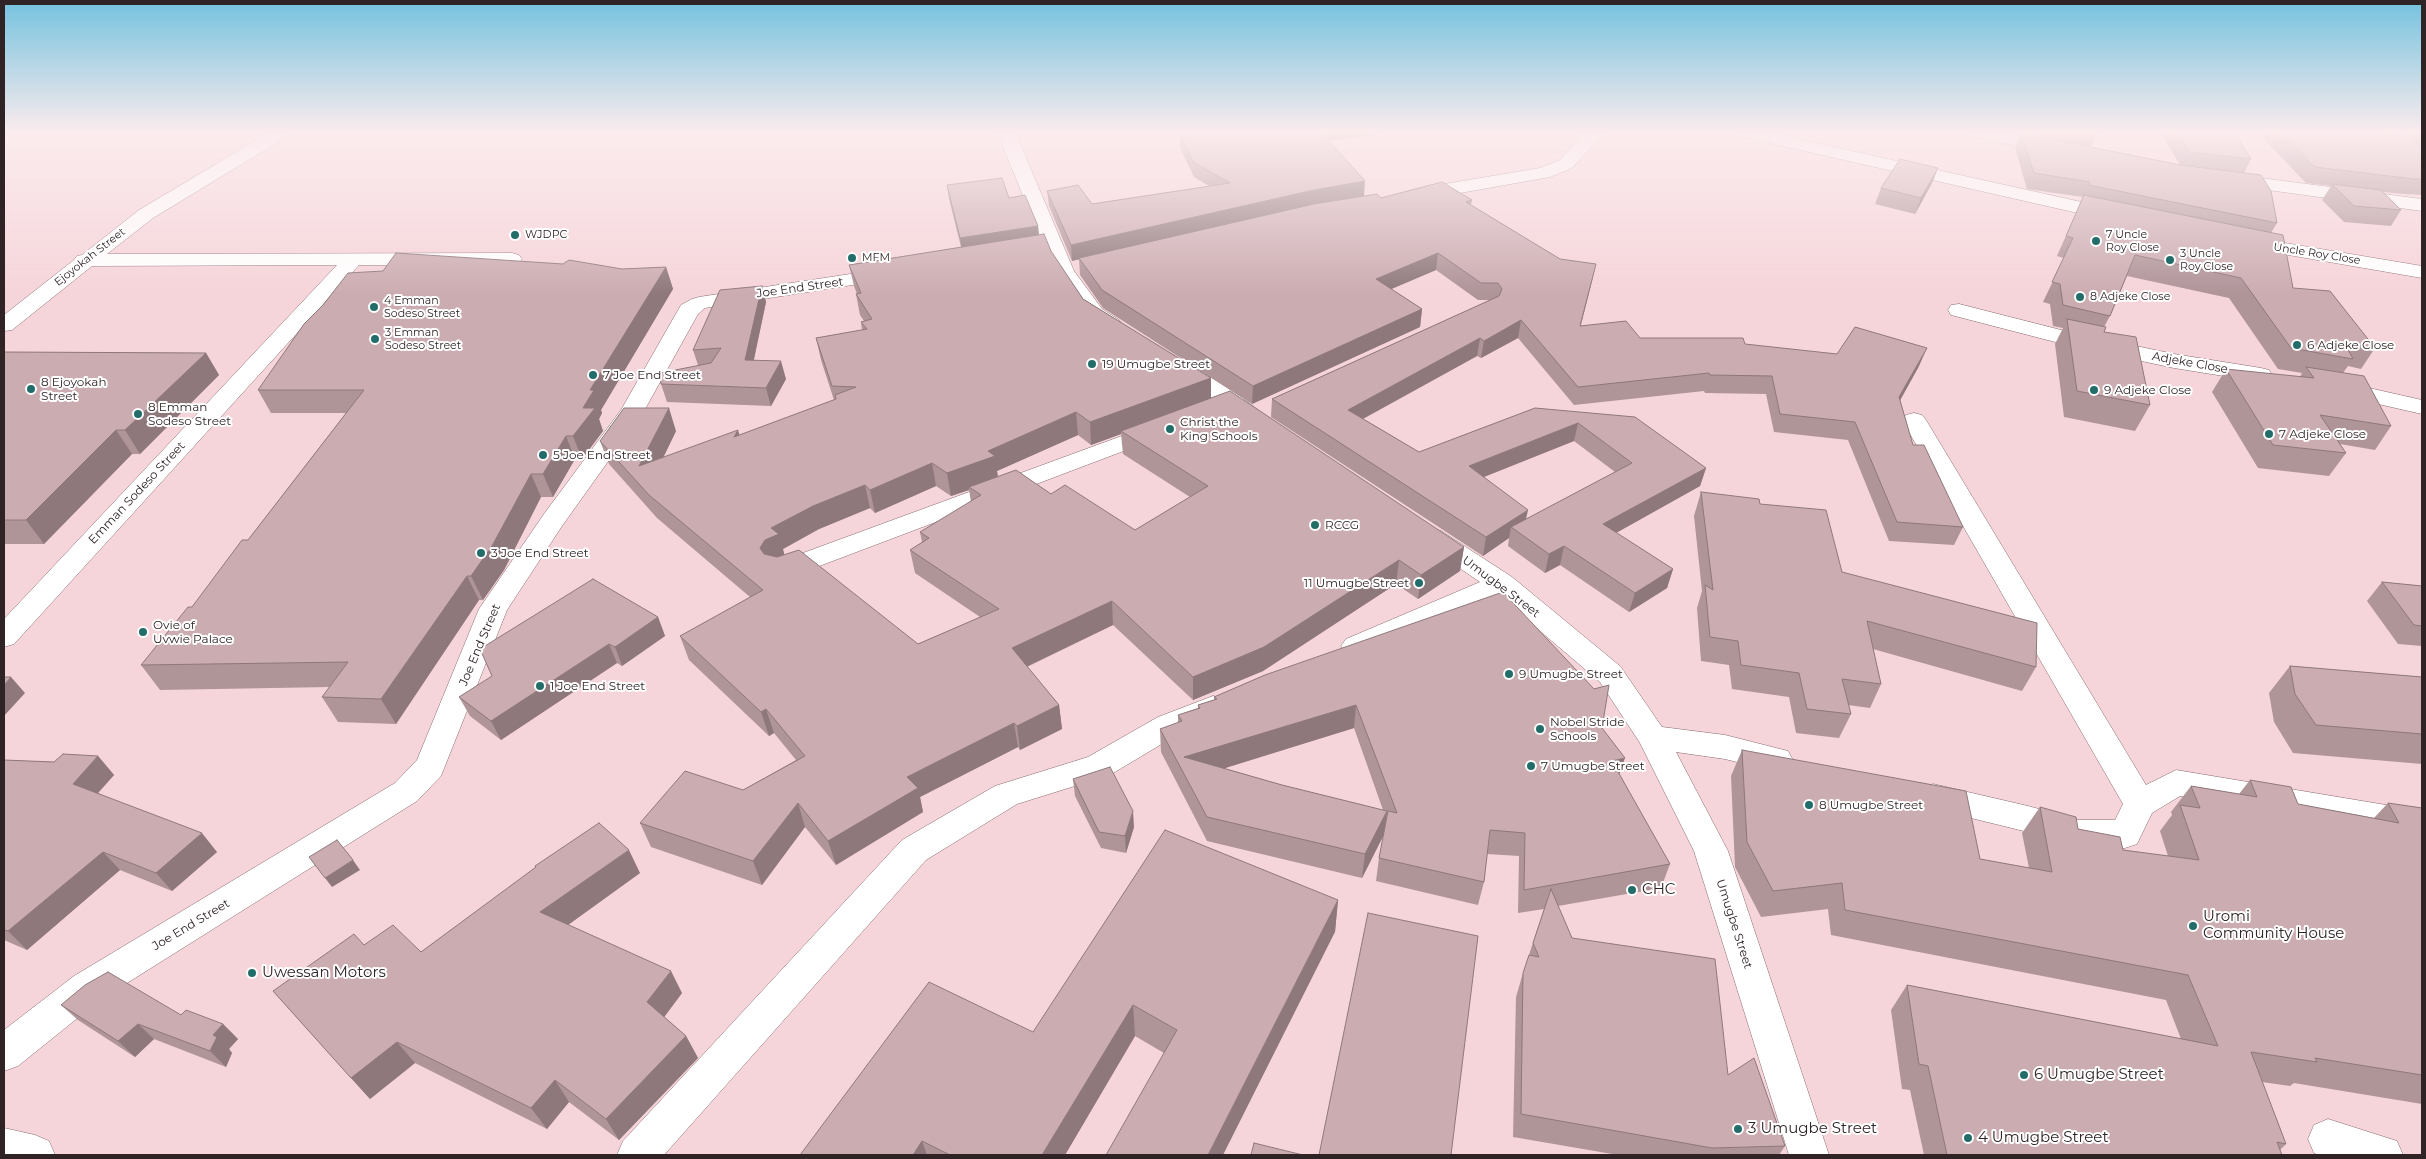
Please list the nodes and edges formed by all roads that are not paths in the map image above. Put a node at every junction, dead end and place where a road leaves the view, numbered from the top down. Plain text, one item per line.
1 (192, 186) edge
2 (1032, 186) edge
3 (1466, 186) edge
4 (1977, 186) edge
5 (2274, 186) edge
6 (1400, 198) edge
7 (2422, 205) edge
8 (2128, 218) edge
9 (2232, 240) edge
10 (512, 258) dead end
11 (988, 258) edge
12 (84, 260) junction
13 (352, 261) junction
14 (1067, 261) junction
15 (912, 271) edge
16 (2422, 272) edge
17 (1959, 310) dead end
18 (4, 326) edge
19 (1135, 340) edge
20 (1160, 355) edge
21 (2277, 378) edge
22 (2315, 384) edge
23 (2422, 406) edge
24 (1206, 412) edge
25 (1914, 420) dead end
26 (1178, 422) edge
27 (1412, 524) edge
28 (784, 570) edge
29 (1502, 584) junction
30 (4, 638) edge
31 (1331, 657) edge
32 (1241, 695) edge
33 (1653, 738) junction
34 (1809, 768) edge
35 (1903, 790) edge
36 (2140, 804) junction
37 (2422, 824) edge
38 (4, 1053) edge
39 (2328, 1139) dead end
40 (4, 1148) edge
41 (35, 1155) edge
42 (637, 1155) edge
43 (1809, 1155) edge
44 (2383, 1155) edge

1 - 12 street, Ejoyokah Street
2 - 14 street
3 - 6 street
4 - 8 street
5 - 7 street
9 - 16 street, Uncle Roy Close
10 - 13 street
11 - 14 street
12 - 13 street
12 - 18 street, Ejoyokah Street
13 - 30 street, Emman Sodeso Street
14 - 19 street
15 - 38 street, Joe End Street
17 - 21 street, Adjeke Close
20 - 24 street
22 - 23 street
25 - 36 street
26 - 28 street
27 - 29 street, Umugbe Street
29 - 31 street
29 - 33 street, Umugbe Street
32 - 42 street
33 - 34 street
33 - 43 street, Umugbe Street
35 - 36 street
36 - 37 street
39 - 44 street
40 - 41 street

